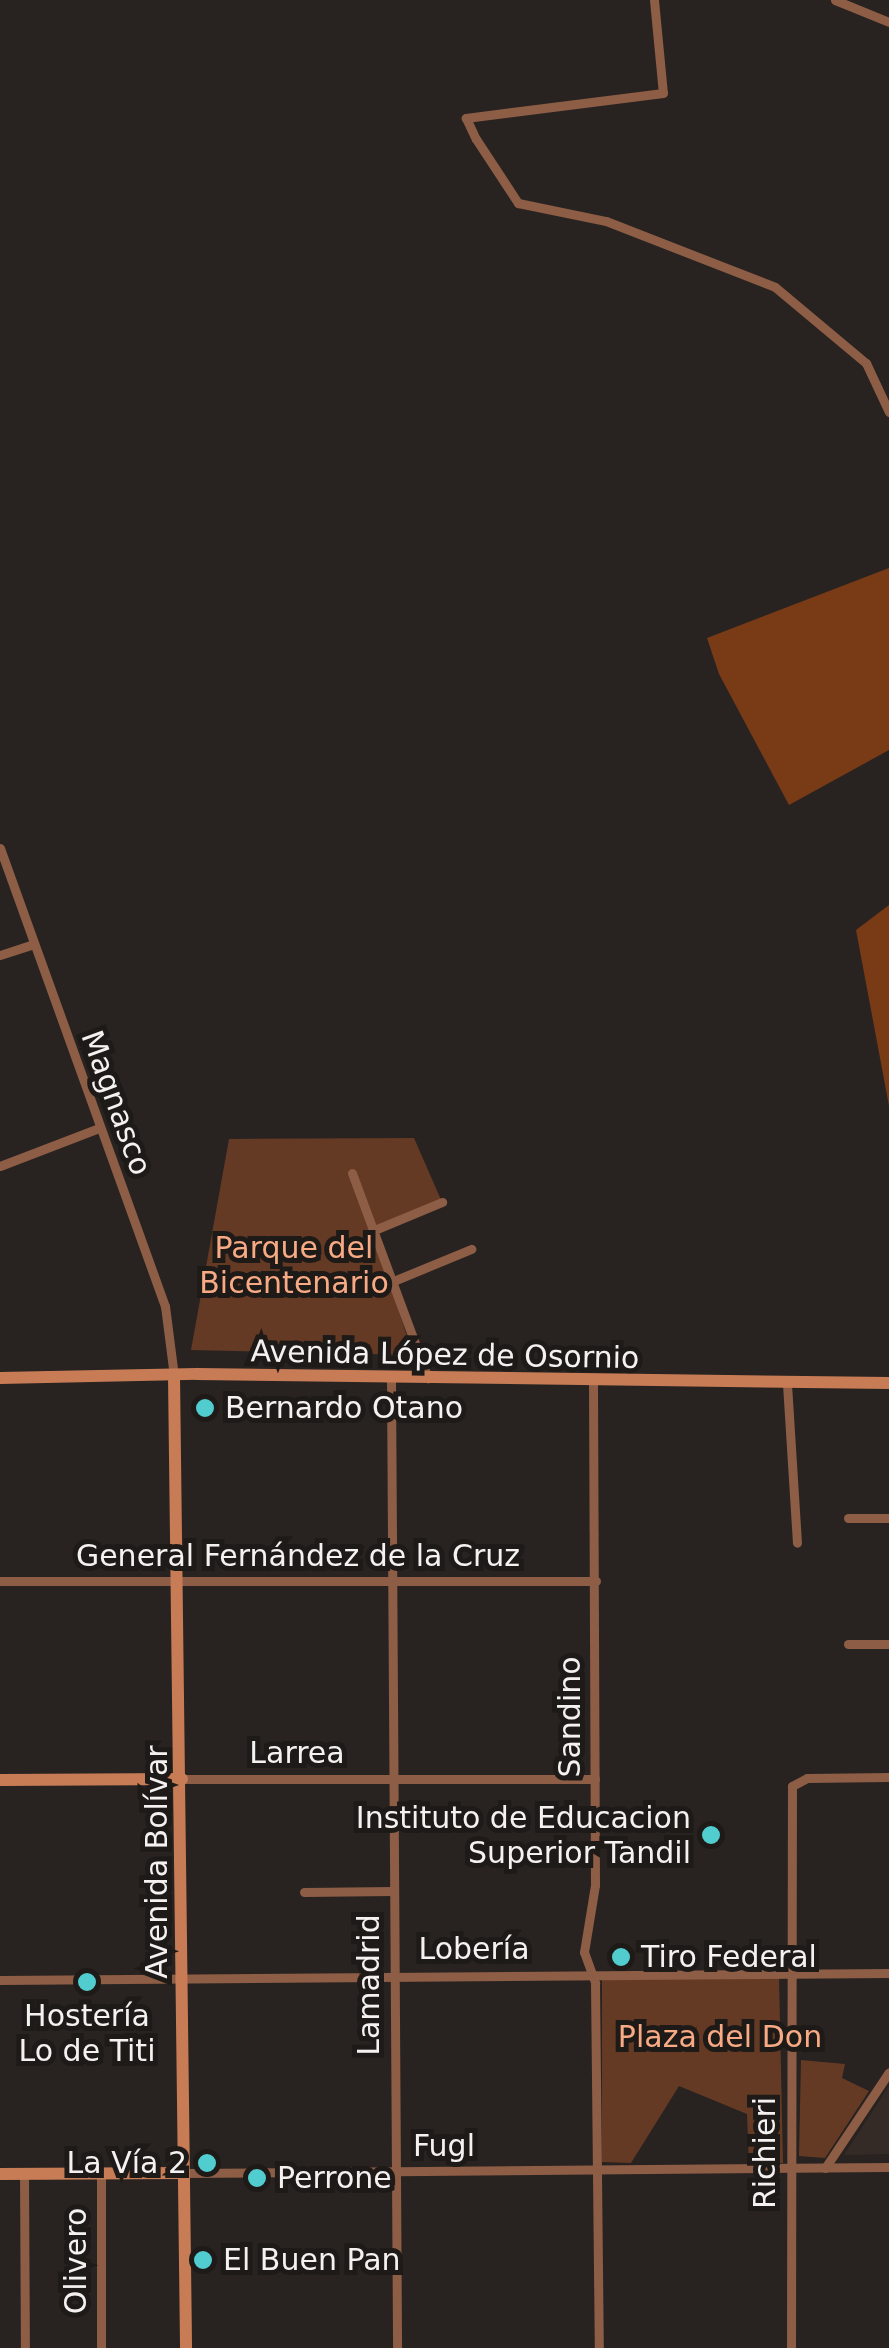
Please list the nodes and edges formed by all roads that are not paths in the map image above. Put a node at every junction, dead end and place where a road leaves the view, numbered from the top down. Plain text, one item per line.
1 (654, 0) edge
2 (837, 0) edge
3 (889, 22) edge
4 (889, 412) edge
5 (0, 848) edge
6 (34, 944) junction
7 (0, 955) edge
8 (98, 1128) junction
9 (0, 1166) edge
10 (352, 1173) dead end
11 (442, 1202) dead end
12 (372, 1231) junction
13 (471, 1249) dead end
14 (391, 1282) junction
15 (174, 1376) junction
16 (0, 1378) edge
17 (430, 1380) junction
18 (391, 1381) junction
19 (593, 1384) junction
20 (788, 1384) junction
21 (889, 1384) edge
22 (848, 1518) dead end
23 (889, 1518) edge
24 (796, 1543) dead end
25 (180, 1579) junction
26 (392, 1580) junction
27 (0, 1581) edge
28 (596, 1582) junction
29 (848, 1644) dead end
30 (889, 1644) edge
31 (889, 1777) edge
32 (393, 1778) junction
33 (182, 1779) junction
34 (594, 1779) junction
35 (0, 1780) edge
36 (394, 1891) junction
37 (304, 1892) dead end
38 (593, 1973) junction
39 (889, 1973) edge
40 (394, 1974) junction
41 (791, 1974) junction
42 (184, 1979) junction
43 (0, 1980) edge
44 (889, 2072) edge
45 (789, 2168) junction
46 (826, 2168) junction
47 (889, 2168) edge
48 (598, 2170) junction
49 (396, 2172) junction
50 (100, 2173) junction
51 (184, 2173) junction
52 (0, 2174) edge
53 (24, 2174) junction
54 (25, 2348) edge
55 (101, 2348) edge
56 (186, 2348) edge
57 (397, 2348) edge
58 (599, 2348) edge
59 (790, 2348) edge

1 - 4 street
2 - 3 street
5 - 6 street, Magnasco
6 - 7 street
6 - 8 street, Magnasco
8 - 9 street
8 - 15 street, Magnasco
10 - 12 street
11 - 12 street
12 - 14 street
13 - 14 street
14 - 17 street
15 - 16 main road, Avenida López de Osornio
15 - 18 main road, Avenida López de Osornio
15 - 25 main road, Avenida Bolívar
17 - 18 main road, Avenida López de Osornio
17 - 19 main road, Avenida López de Osornio
18 - 26 street, Lamadrid
19 - 20 main road, Avenida López de Osornio
19 - 28 street, Sandino
20 - 21 main road, Avenida López de Osornio
20 - 24 street
22 - 23 street
25 - 26 street, General Fernández de la Cruz
25 - 27 street, General Fernández de la Cruz
25 - 33 main road, Avenida Bolívar
26 - 28 street, General Fernández de la Cruz
26 - 32 street, Lamadrid
28 - 34 street, Sandino
29 - 30 street
31 - 41 street, Richieri
32 - 33 street, Larrea
32 - 34 street, Larrea
32 - 36 street, Lamadrid
33 - 35 main road, Larrea
33 - 42 main road, Avenida Bolívar
34 - 38 street, Sandino
36 - 37 street
36 - 40 street, Lamadrid
38 - 40 street, Lobería
38 - 41 street, Lobería
38 - 48 street, Sandino
39 - 41 street, Lobería
40 - 42 street, Lobería
40 - 49 street, Lamadrid
41 - 45 street, Richieri
42 - 43 street, Lobería
42 - 51 main road, Avenida Bolívar
44 - 46 street
45 - 46 street, Fugl
45 - 48 street, Fugl
45 - 59 street, Richieri
46 - 47 street, Fugl
48 - 49 street, Fugl
48 - 58 street, Sandino
49 - 51 street, Fugl
49 - 57 street, Lamadrid
50 - 51 main road, Fugl
50 - 53 main road, Fugl
50 - 55 street, Olivero
51 - 56 main road, Avenida Bolívar
52 - 53 main road, Fugl
53 - 54 street

